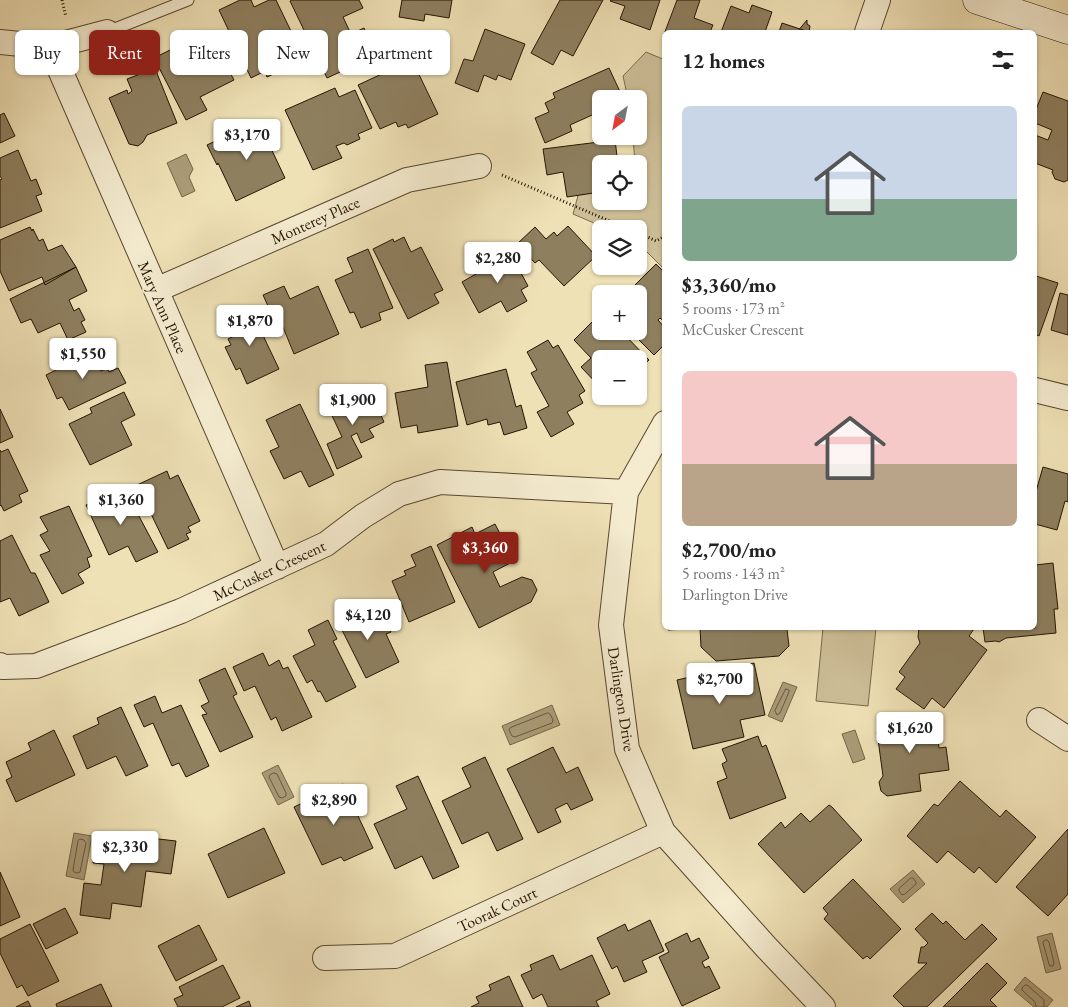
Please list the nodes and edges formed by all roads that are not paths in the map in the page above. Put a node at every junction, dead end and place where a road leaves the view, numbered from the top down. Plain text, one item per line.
1 (188, 0) edge
2 (878, 0) edge
3 (976, 0) edge
4 (112, 30) edge
5 (868, 30) edge
6 (1068, 30) edge
7 (0, 42) edge
8 (15, 44) edge
9 (62, 75) edge
10 (479, 166) road end
11 (156, 290) junction
12 (1037, 390) edge
13 (1068, 398) edge
14 (662, 428) edge
15 (626, 492) junction
16 (276, 567) junction
17 (0, 665) edge
18 (1039, 720) dead end
19 (1068, 739) edge
20 (663, 832) junction
21 (325, 958) dead end
22 (823, 1007) edge

1 - 4 lane
2 - 5 street
3 - 6 main road
7 - 8 street
9 - 11 street, Mary Ann Place
10 - 11 street, Monterey Place
11 - 16 street, Mary Ann Place
12 - 13 street
14 - 15 street, Darlington Drive
15 - 16 street, McCusker Crescent
15 - 20 street, Darlington Drive
16 - 17 street, McCusker Crescent
18 - 19 street
20 - 21 street, Toorak Court
20 - 22 street, Darlington Drive

